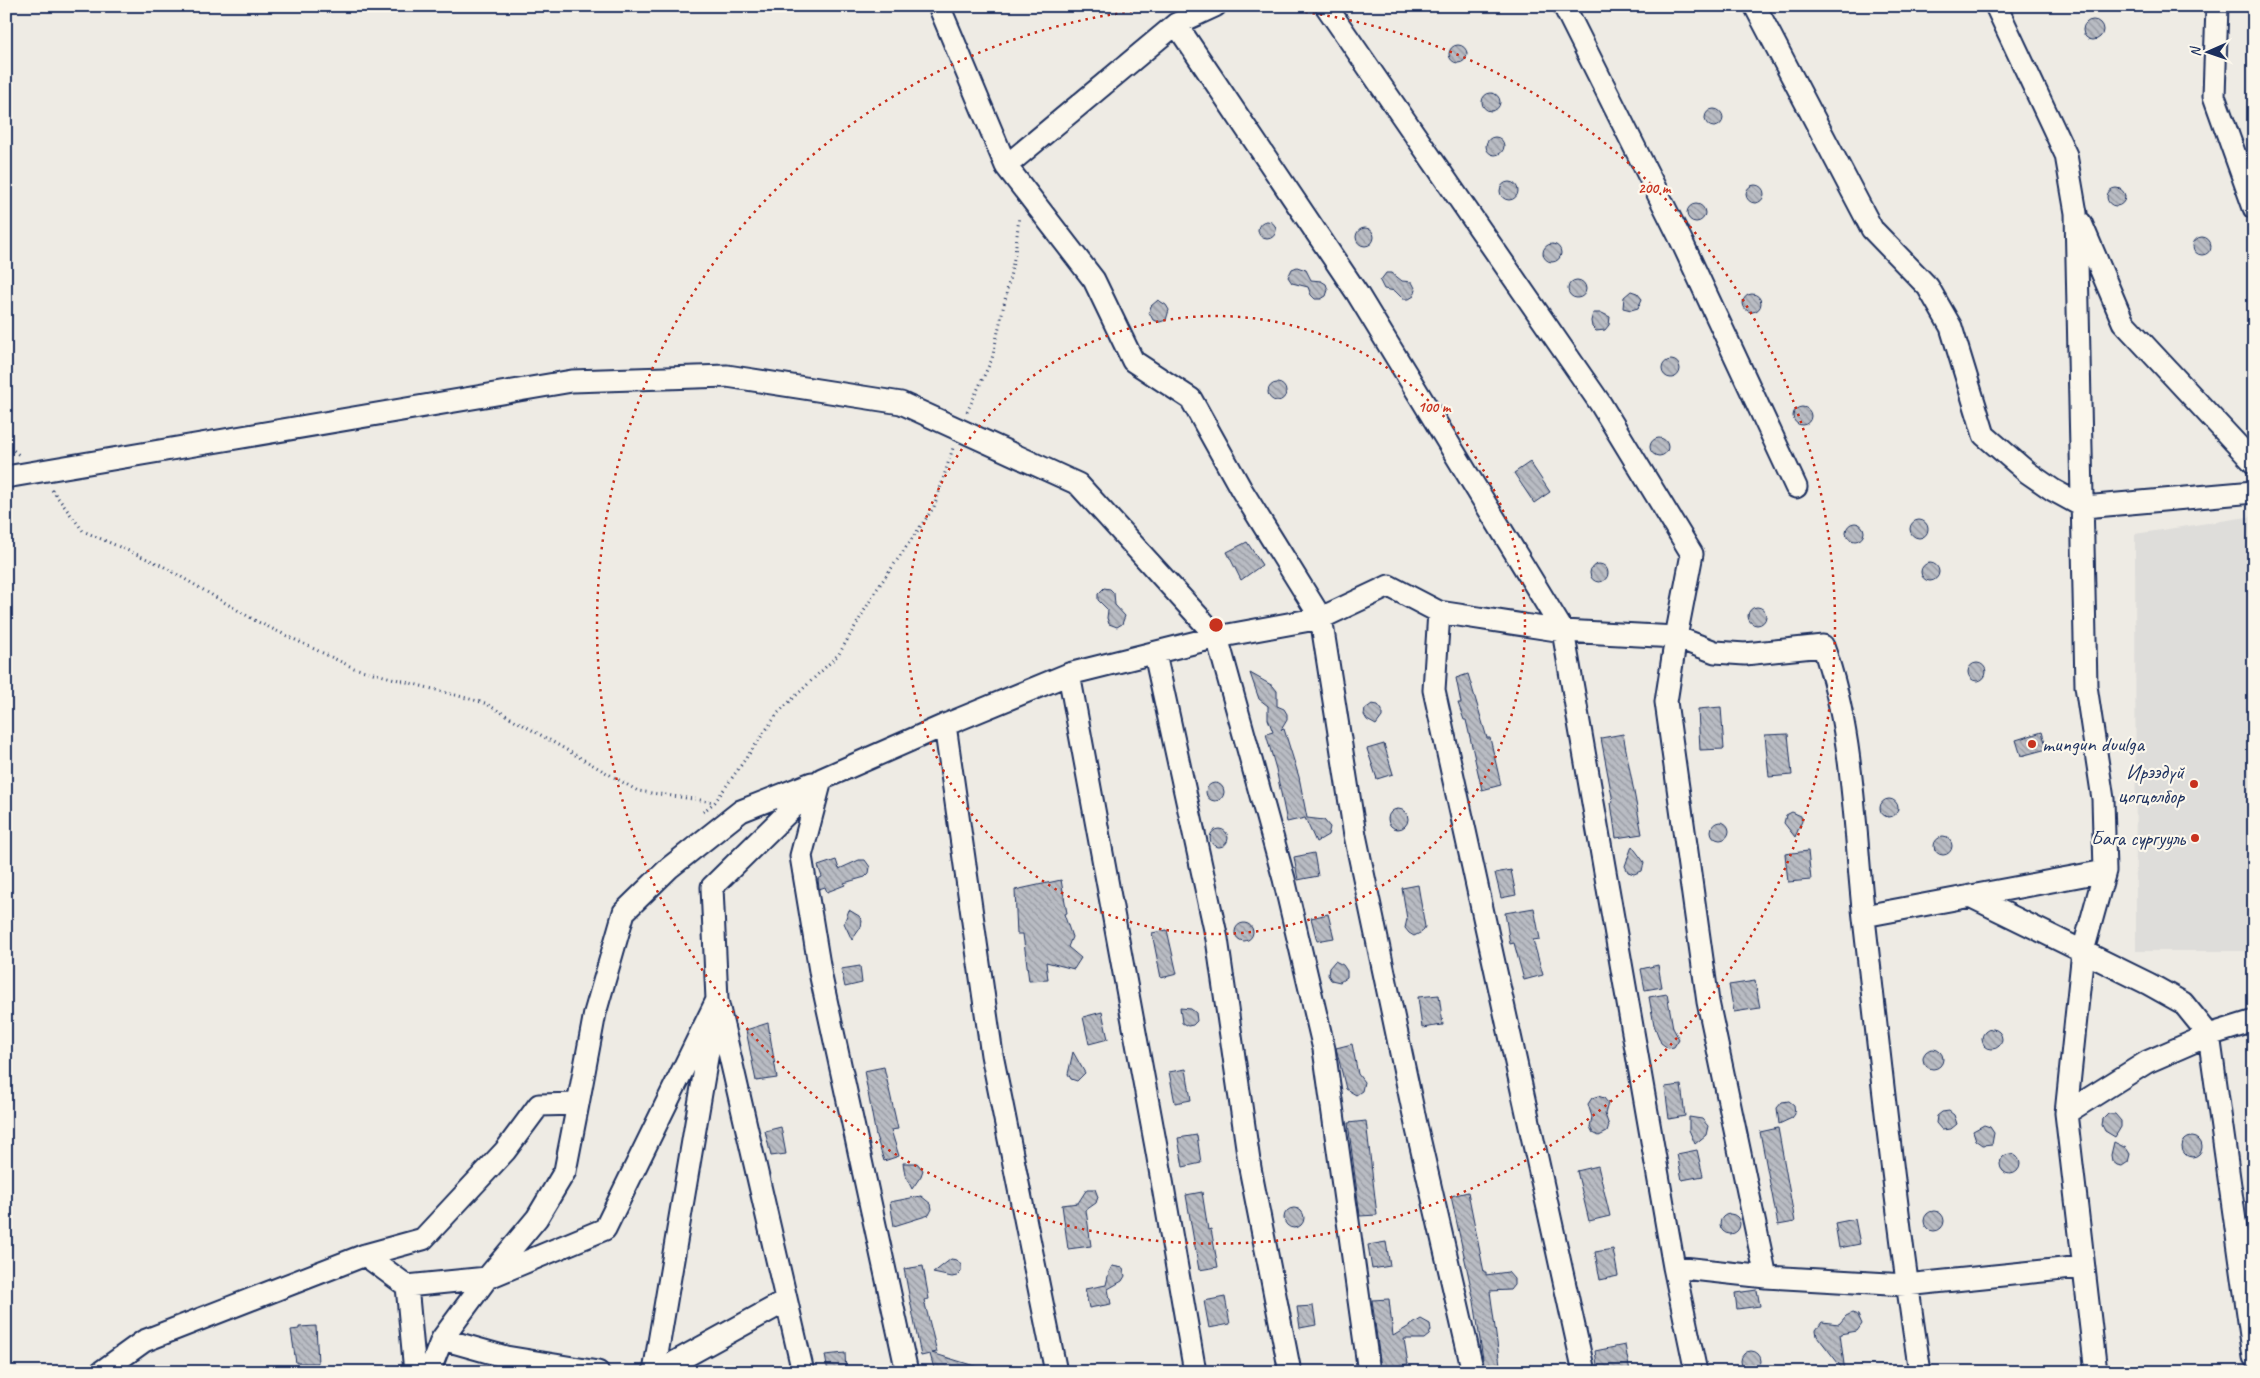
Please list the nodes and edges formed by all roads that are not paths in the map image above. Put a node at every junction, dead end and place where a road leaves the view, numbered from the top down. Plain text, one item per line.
1 (939, 6) edge
2 (1215, 6) edge
3 (1326, 6) edge
4 (1564, 6) edge
5 (1755, 6) edge
6 (1996, 6) edge
7 (2218, 6) edge
8 (1176, 24) junction
9 (1006, 166) junction
10 (2254, 208) edge
11 (2076, 213) junction
12 (2254, 463) edge
13 (6, 477) edge
14 (1796, 487) dead end
15 (2254, 492) edge
16 (2084, 507) junction
17 (1439, 612) junction
18 (1321, 618) junction
19 (1563, 631) junction
20 (1217, 637) junction
21 (1676, 637) junction
22 (1155, 654) junction
23 (1069, 674) junction
24 (945, 725) junction
25 (822, 779) junction
26 (2105, 870) junction
27 (1970, 896) junction
28 (1864, 916) junction
29 (2083, 951) junction
30 (717, 1000) junction
31 (2254, 1021) edge
32 (2209, 1035) junction
33 (578, 1104) junction
34 (2066, 1113) junction
35 (365, 1255) junction
36 (1674, 1267) junction
37 (2082, 1267) junction
38 (1766, 1277) junction
39 (487, 1278) junction
40 (1906, 1285) junction
41 (407, 1286) junction
42 (786, 1301) junction
43 (442, 1339) junction
44 (2254, 1357) edge
45 (507, 1364) edge
46 (102, 1372) edge
47 (415, 1372) edge
48 (429, 1372) edge
49 (598, 1372) edge
50 (655, 1372) edge
51 (803, 1372) edge
52 (907, 1372) edge
53 (1056, 1372) edge
54 (1194, 1372) edge
55 (1290, 1372) edge
56 (1369, 1372) edge
57 (1472, 1372) edge
58 (1584, 1372) edge
59 (1696, 1372) edge
60 (1920, 1372) edge
61 (2096, 1372) edge

1 - 9 street
2 - 8 street
3 - 21 street
4 - 14 street
5 - 16 street
6 - 11 street
7 - 10 street
8 - 9 street
8 - 19 street
9 - 18 street
11 - 12 street
11 - 16 street
13 - 20 street
15 - 16 street
16 - 26 street
17 - 18 street
17 - 19 street
17 - 58 street
18 - 20 street
18 - 57 street
19 - 21 street
19 - 36 street
20 - 22 street
20 - 56 street
21 - 28 street
21 - 38 street
22 - 23 street
22 - 55 street
23 - 24 street
23 - 54 street
24 - 25 street
24 - 53 street
25 - 30 street
25 - 33 street
25 - 52 street
26 - 27 street
26 - 29 street
27 - 28 street
27 - 29 street
28 - 40 street
29 - 32 street
29 - 34 street
30 - 39 street
30 - 42 street
30 - 50 street
31 - 32 street
32 - 34 street
32 - 44 street
33 - 35 street
33 - 39 street
34 - 37 street
35 - 41 street
35 - 46 street
36 - 38 street
36 - 59 street
37 - 40 street
37 - 61 street
38 - 40 street
39 - 41 street
39 - 43 street
40 - 60 street
41 - 47 street
42 - 50 street
42 - 51 street
43 - 45 street
43 - 48 street
45 - 49 street

